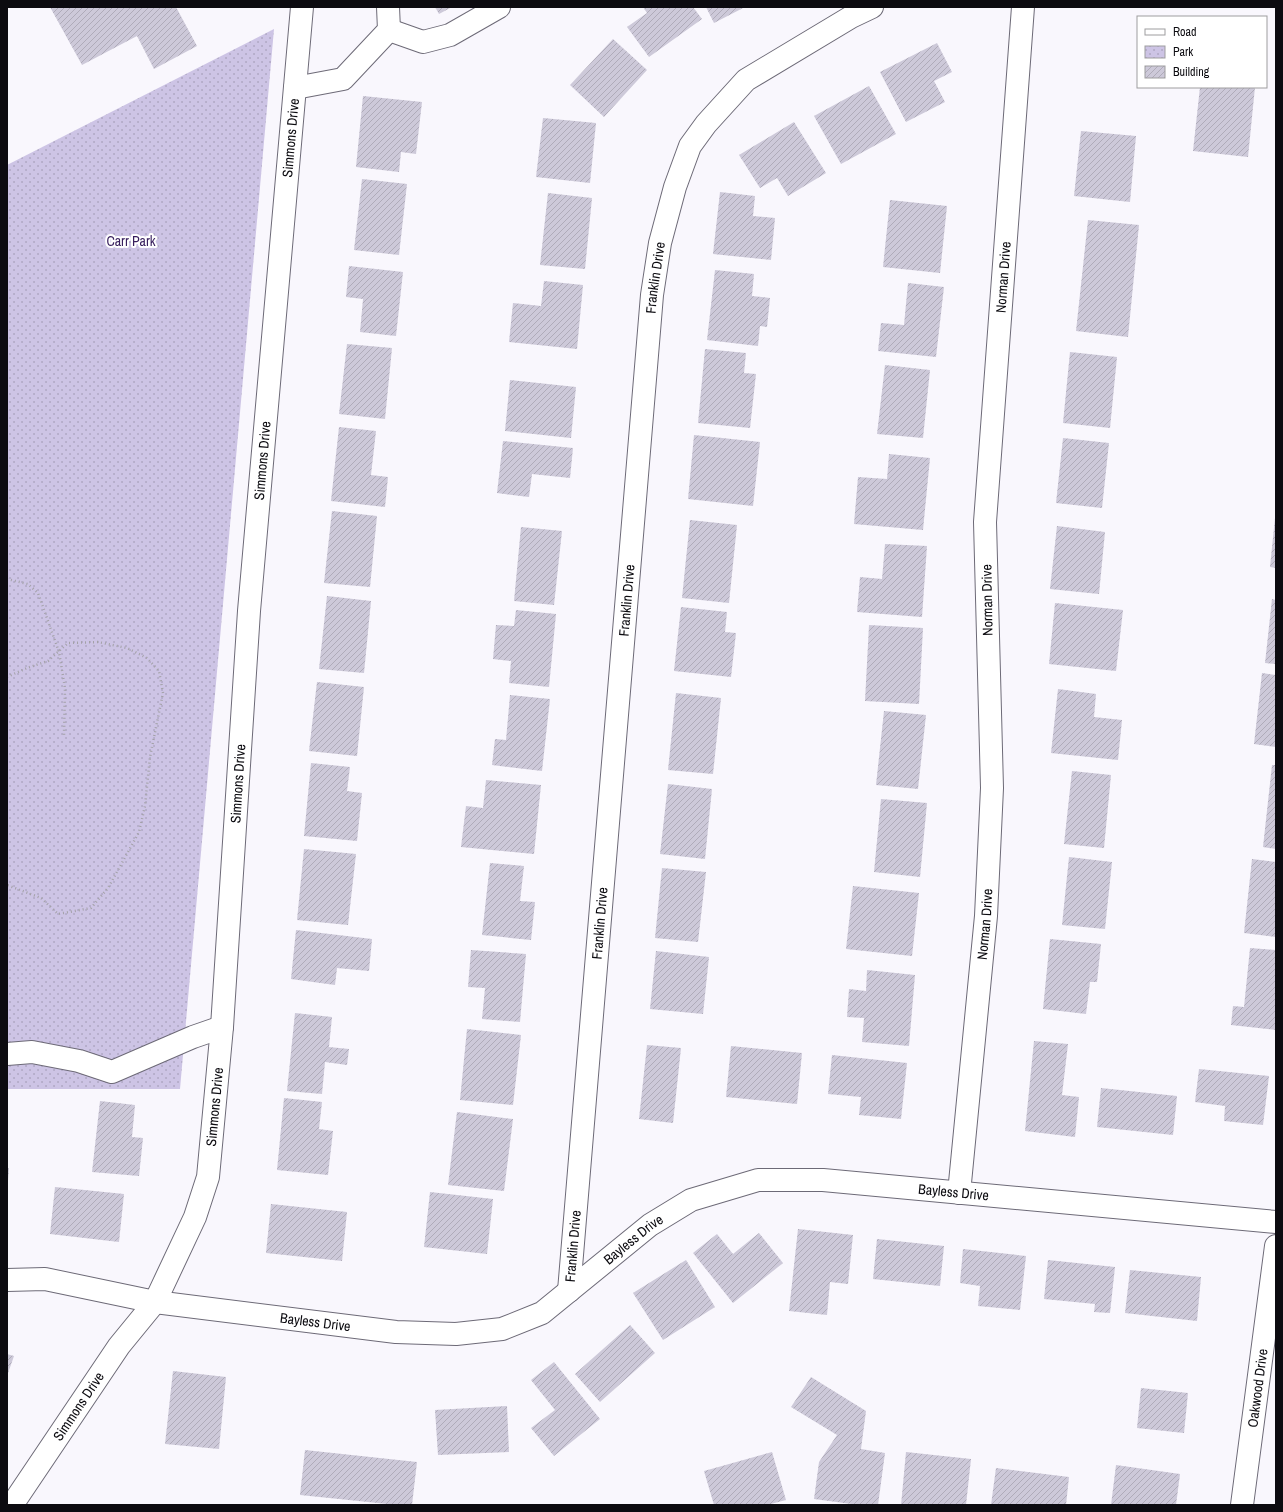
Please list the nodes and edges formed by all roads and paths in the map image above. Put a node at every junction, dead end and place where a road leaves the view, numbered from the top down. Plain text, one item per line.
1 (302, 7) edge
2 (388, 7) edge
3 (499, 7) edge
4 (872, 7) edge
5 (1023, 7) edge
6 (389, 30) junction
7 (295, 88) junction
8 (7, 579) edge
9 (59, 652) junction
10 (7, 677) edge
11 (64, 736) dead end
12 (7, 885) edge
13 (222, 1027) junction
14 (7, 1054) edge
15 (960, 1193) junction
16 (1276, 1222) edge
17 (1276, 1246) edge
18 (7, 1280) edge
19 (569, 1291) junction
20 (155, 1302) junction
21 (12, 1505) edge
22 (1242, 1505) edge

1 - 7 street, Simmons Drive
2 - 6 street
3 - 6 street
4 - 19 street, Franklin Drive
5 - 15 street, Norman Drive
6 - 7 street
7 - 13 street, Simmons Drive
8 - 9 path
9 - 10 path
9 - 11 path
9 - 12 path
13 - 14 street
13 - 20 street, Simmons Drive
15 - 16 street, Bayless Drive
15 - 19 street, Bayless Drive
17 - 22 street, Oakwood Drive
18 - 20 street, Bayless Drive
19 - 20 street, Bayless Drive
20 - 21 street, Simmons Drive

